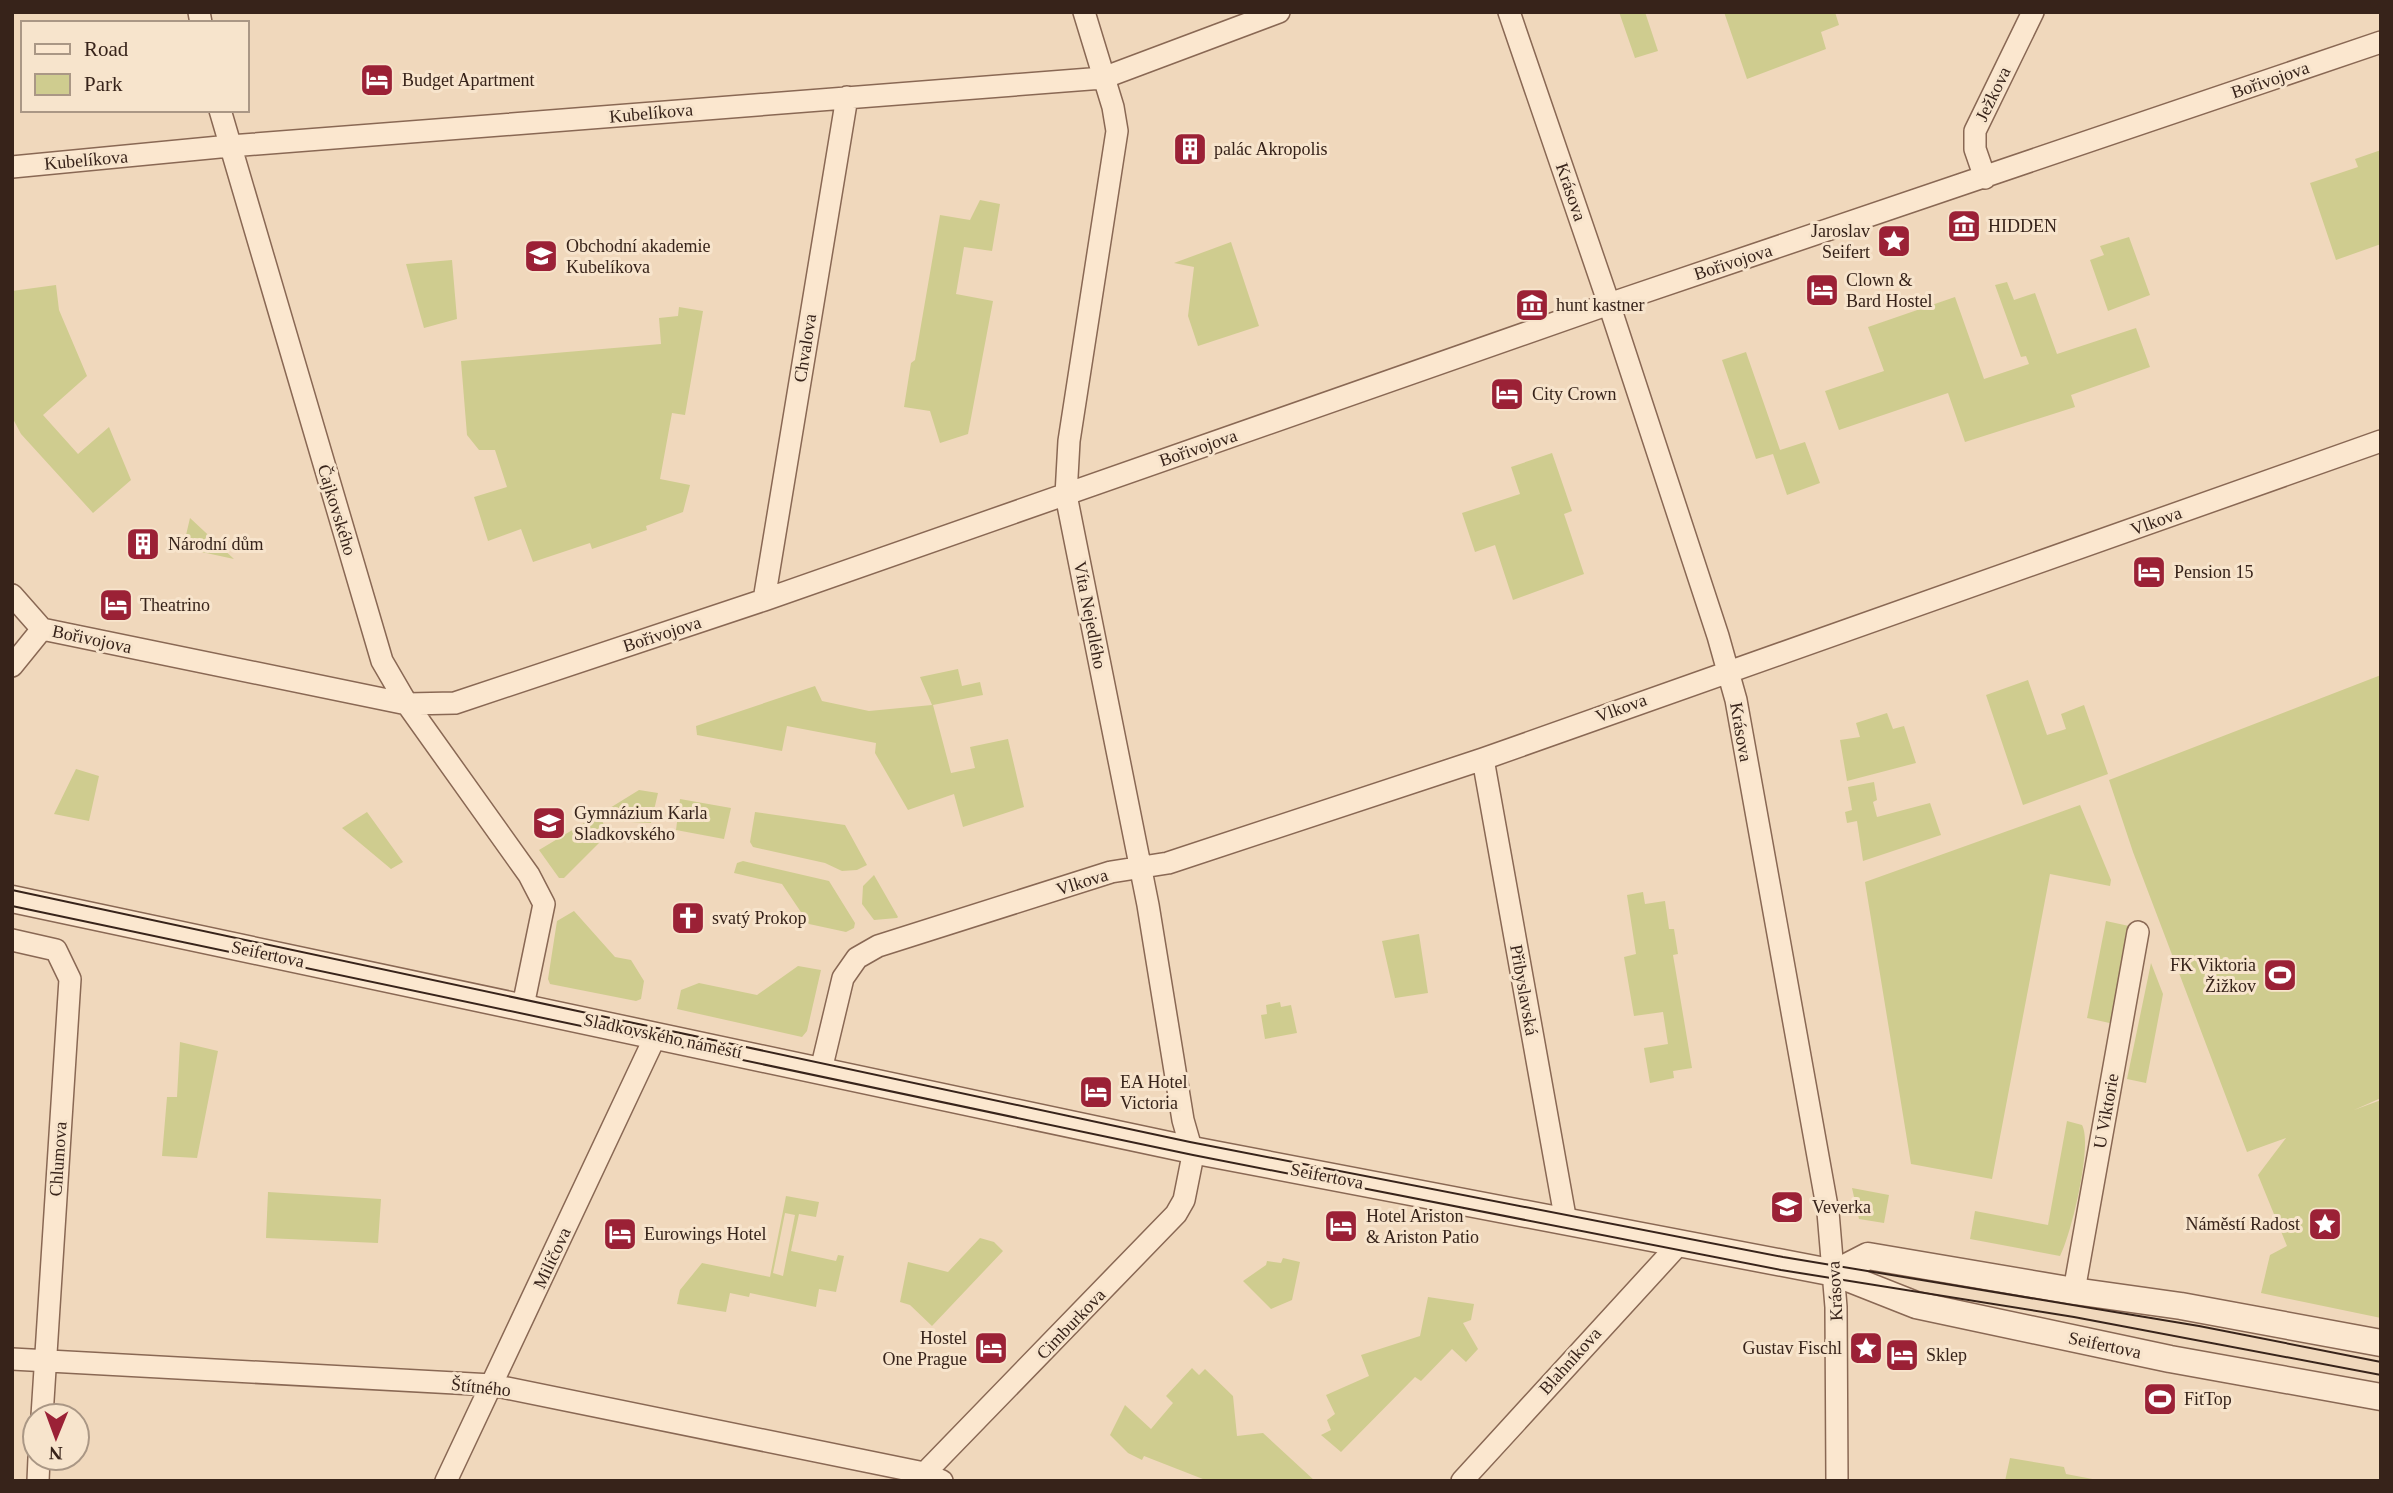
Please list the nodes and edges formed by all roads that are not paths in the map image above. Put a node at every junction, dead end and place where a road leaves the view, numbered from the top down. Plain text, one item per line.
1 (1084, 12) edge
2 (1279, 12) edge
3 (1509, 12) edge
4 (2033, 12) edge
5 (2381, 42) edge
6 (1103, 78) junction
7 (846, 97) junction
8 (221, 112) edge
9 (230, 146) junction
10 (12, 167) edge
11 (1985, 178) junction
12 (1609, 304) junction
13 (2381, 441) edge
14 (1066, 495) junction
15 (12, 595) edge
16 (764, 600) junction
17 (42, 629) junction
18 (12, 666) edge
19 (1728, 671) junction
20 (407, 704) junction
21 (1483, 758) junction
22 (1140, 867) junction
23 (12, 899) edge
24 (2138, 932) dead end
25 (12, 940) edge
26 (523, 1006) junction
27 (656, 1035) junction
28 (821, 1070) junction
29 (1192, 1150) junction
30 (1566, 1222) junction
31 (1679, 1244) junction
32 (1835, 1273) junction
33 (2074, 1291) junction
34 (2381, 1343) edge
35 (12, 1359) edge
36 (45, 1361) junction
37 (492, 1385) junction
38 (2381, 1397) edge
39 (43, 1402) edge
40 (928, 1478) edge
41 (446, 1481) edge
42 (1462, 1481) edge
43 (1837, 1481) edge

1 - 6 street, Víta Nejedlého
2 - 6 street, Kubelíkova
3 - 12 street, Krásova
4 - 11 street, Ježkova
5 - 11 street, Bořivojova
6 - 7 street, Kubelíkova
6 - 14 street, Víta Nejedlého
7 - 9 street, Kubelíkova
7 - 16 street, Chvalova
8 - 9 street, Čajkovského
9 - 10 street, Kubelíkova
9 - 20 street, Čajkovského
11 - 12 street, Bořivojova
12 - 14 street, Bořivojova
12 - 19 street, Krásova
13 - 19 street, Vlkova
14 - 16 street, Bořivojova
14 - 22 street, Víta Nejedlého
15 - 17 street, Bořivojova
16 - 20 street, Bořivojova
17 - 18 street
17 - 20 street, Bořivojova
19 - 21 street, Vlkova
19 - 32 street, Krásova
20 - 26 street, Čajkovského
21 - 22 street, Vlkova
21 - 30 street, Přibyslavská
22 - 28 street, Vlkova
22 - 29 street, Víta Nejedlého
23 - 26 street, Seifertova
24 - 33 street, U Viktorie
25 - 36 street, Chlumova
26 - 27 street, Sladkovského náměstí
27 - 28 street, Sladkovského náměstí
27 - 37 street, Milíčova
28 - 29 street, Seifertova
29 - 30 street, Seifertova
29 - 40 street, Cimburkova
30 - 31 street, Seifertova
31 - 32 street, Seifertova
31 - 42 street, Blahníkova
32 - 33 street
32 - 38 street, Seifertova
32 - 43 street, Krásova
33 - 34 street
35 - 36 street, Štítného
36 - 37 street, Štítného
36 - 39 street, Chlumova
37 - 40 street, Štítného
37 - 41 street, Milíčova

